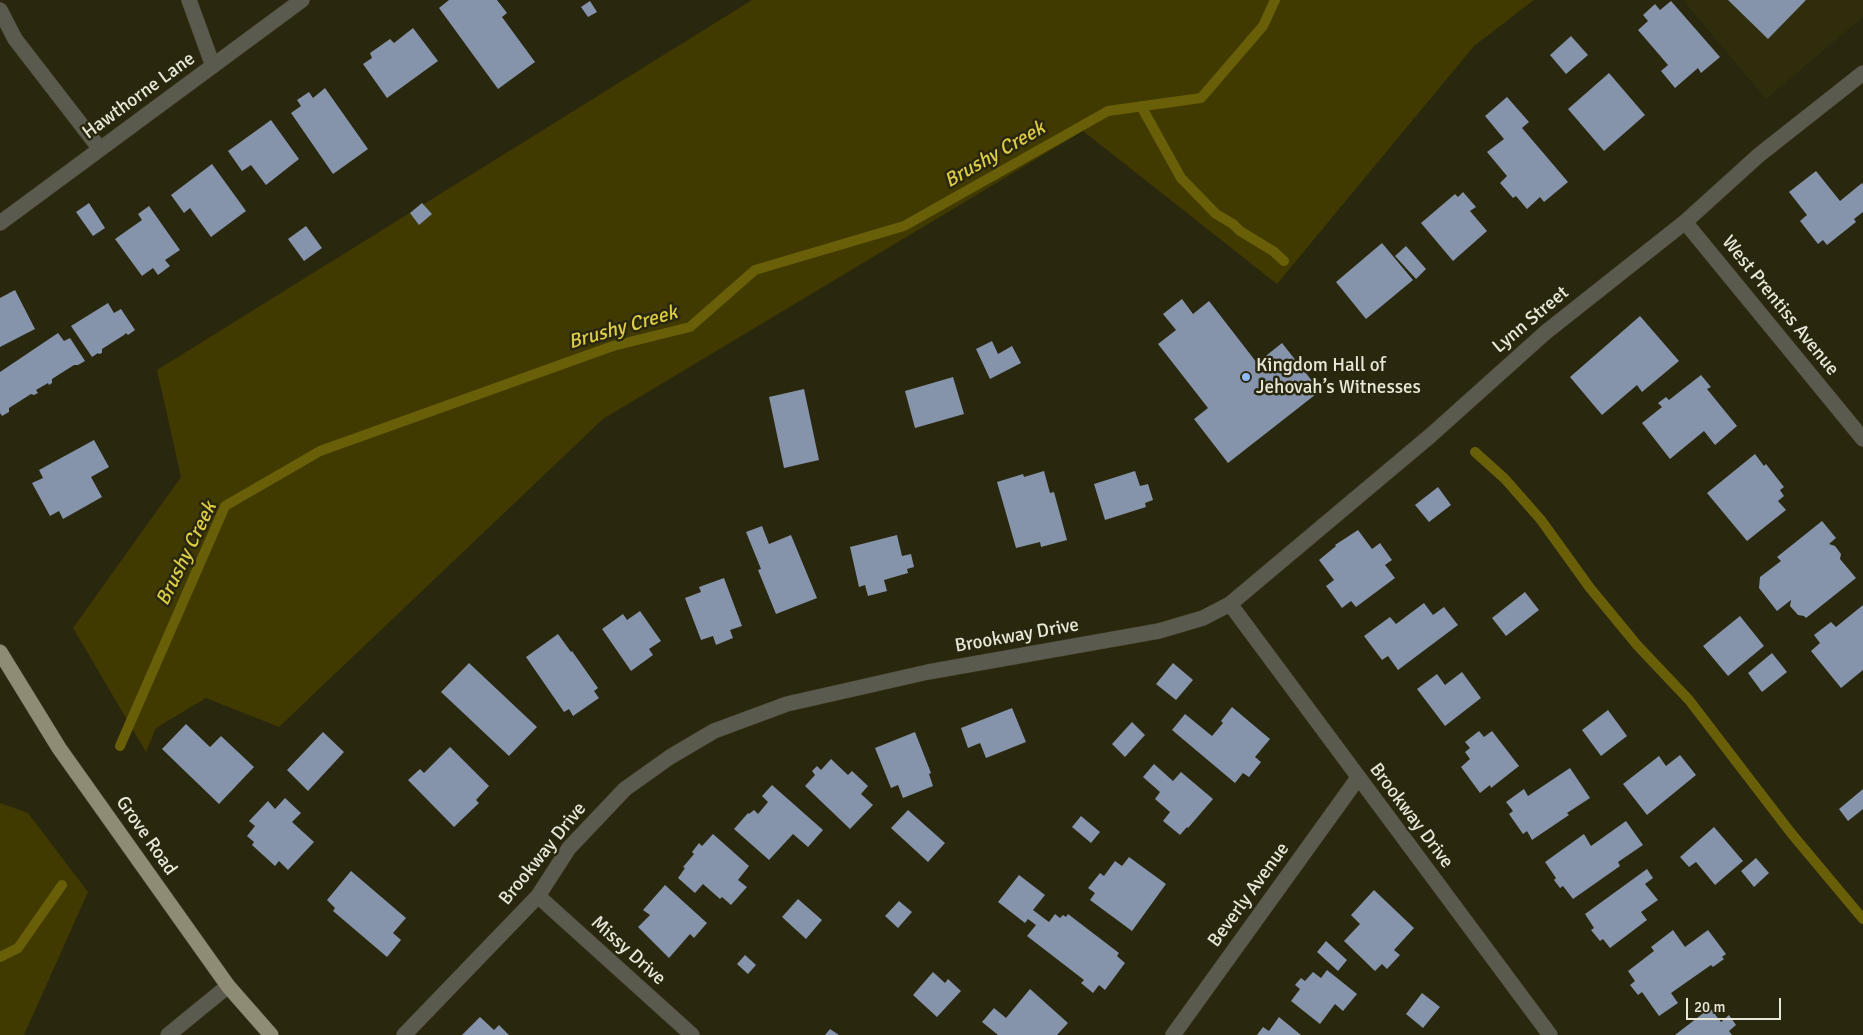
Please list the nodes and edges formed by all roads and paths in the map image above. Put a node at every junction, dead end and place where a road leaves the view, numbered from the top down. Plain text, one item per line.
1 (189, 0) edge
2 (302, 0) edge
3 (0, 10) edge
4 (213, 66) junction
5 (1863, 73) edge
6 (100, 149) junction
7 (1685, 222) junction
8 (0, 223) edge
9 (1863, 439) edge
10 (1230, 604) junction
11 (0, 652) edge
12 (1358, 778) junction
13 (538, 896) junction
14 (228, 986) junction
15 (168, 1035) edge
16 (271, 1035) edge
17 (404, 1035) edge
18 (692, 1035) edge
19 (1173, 1035) edge
20 (1550, 1035) edge

1 - 4 street
2 - 4 street, Hawthorne Lane
3 - 6 street
4 - 6 street, Hawthorne Lane
5 - 7 street, Lynn Street
6 - 8 street, Hawthorne Lane
7 - 9 street, West Prentiss Avenue
7 - 10 street, Lynn Street
10 - 12 street, Brookway Drive
10 - 13 street, Brookway Drive
11 - 14 main road, Grove Road
12 - 19 street, Beverly Avenue
12 - 20 street, Brookway Drive
13 - 17 street, Brookway Drive
13 - 18 street, Missy Drive
14 - 15 street
14 - 16 main road, Grove Road

